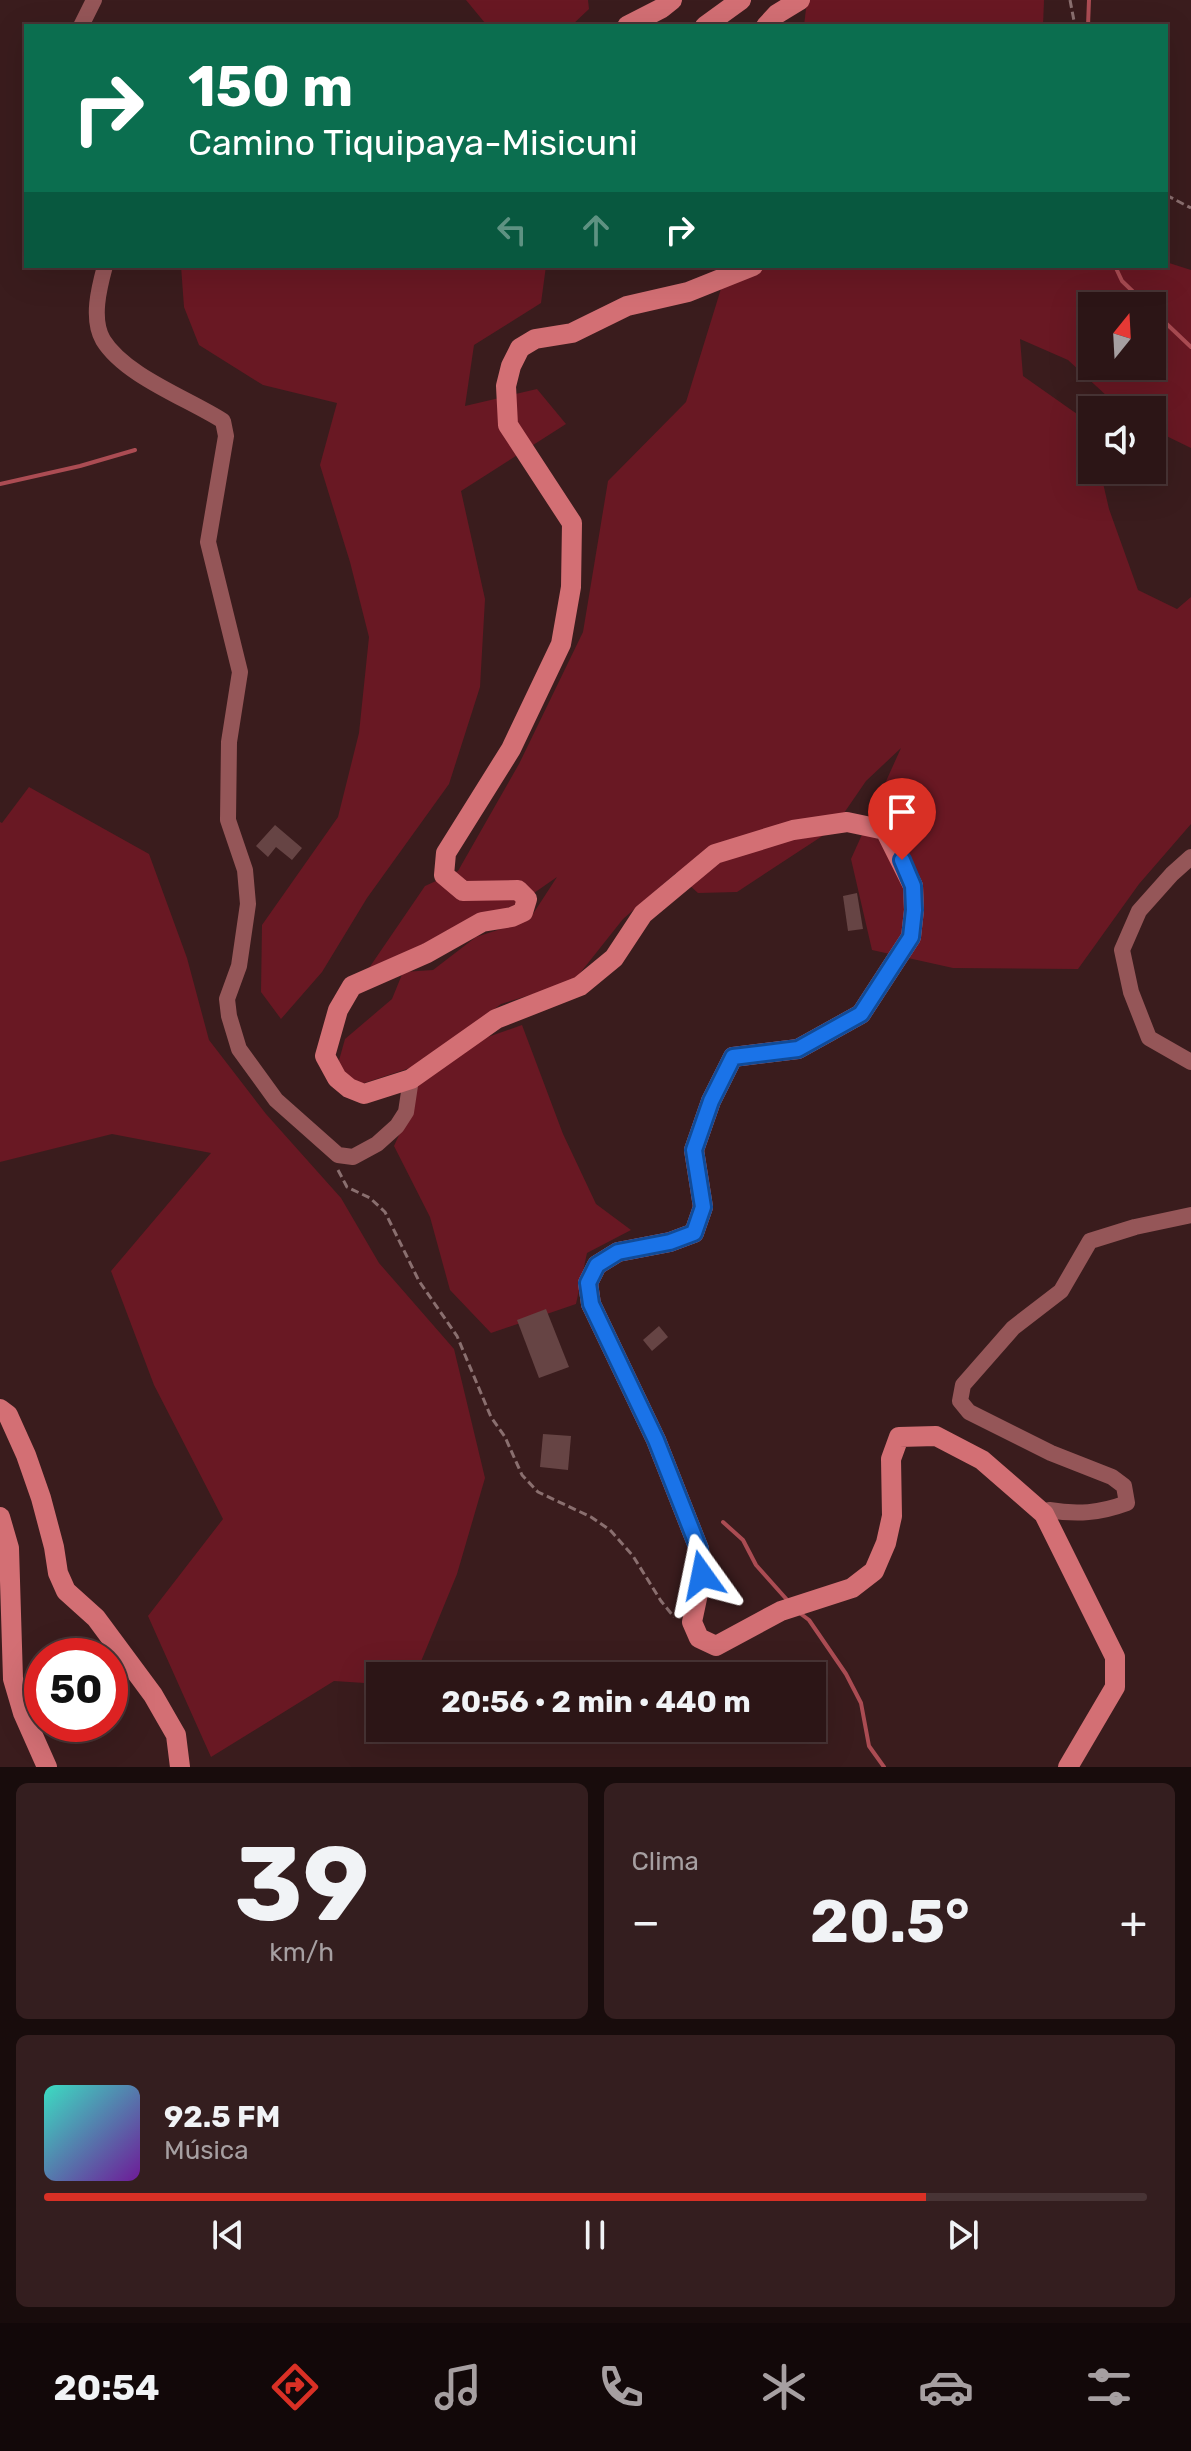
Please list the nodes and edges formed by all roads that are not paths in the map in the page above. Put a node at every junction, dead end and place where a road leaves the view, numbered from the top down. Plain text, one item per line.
1 (94, 0) edge
2 (672, 0) edge
3 (741, 0) edge
4 (800, 0) edge
5 (82, 24) edge
6 (631, 24) edge
7 (708, 24) edge
8 (768, 24) edge
9 (104, 268) edge
10 (748, 268) edge
11 (1191, 857) edge
12 (1191, 1062) edge
13 (411, 1079) junction
14 (1191, 1215) edge
15 (0, 1409) edge
16 (1044, 1514) junction
17 (0, 1517) edge
18 (47, 1767) edge
19 (180, 1767) edge
20 (1068, 1767) edge

1 - 5 street
2 - 6 main road
3 - 7 main road
4 - 8 main road
9 - 13 street
10 - 13 main road
11 - 12 street
13 - 16 main road
14 - 16 street
15 - 19 main road
16 - 20 main road
17 - 18 main road

